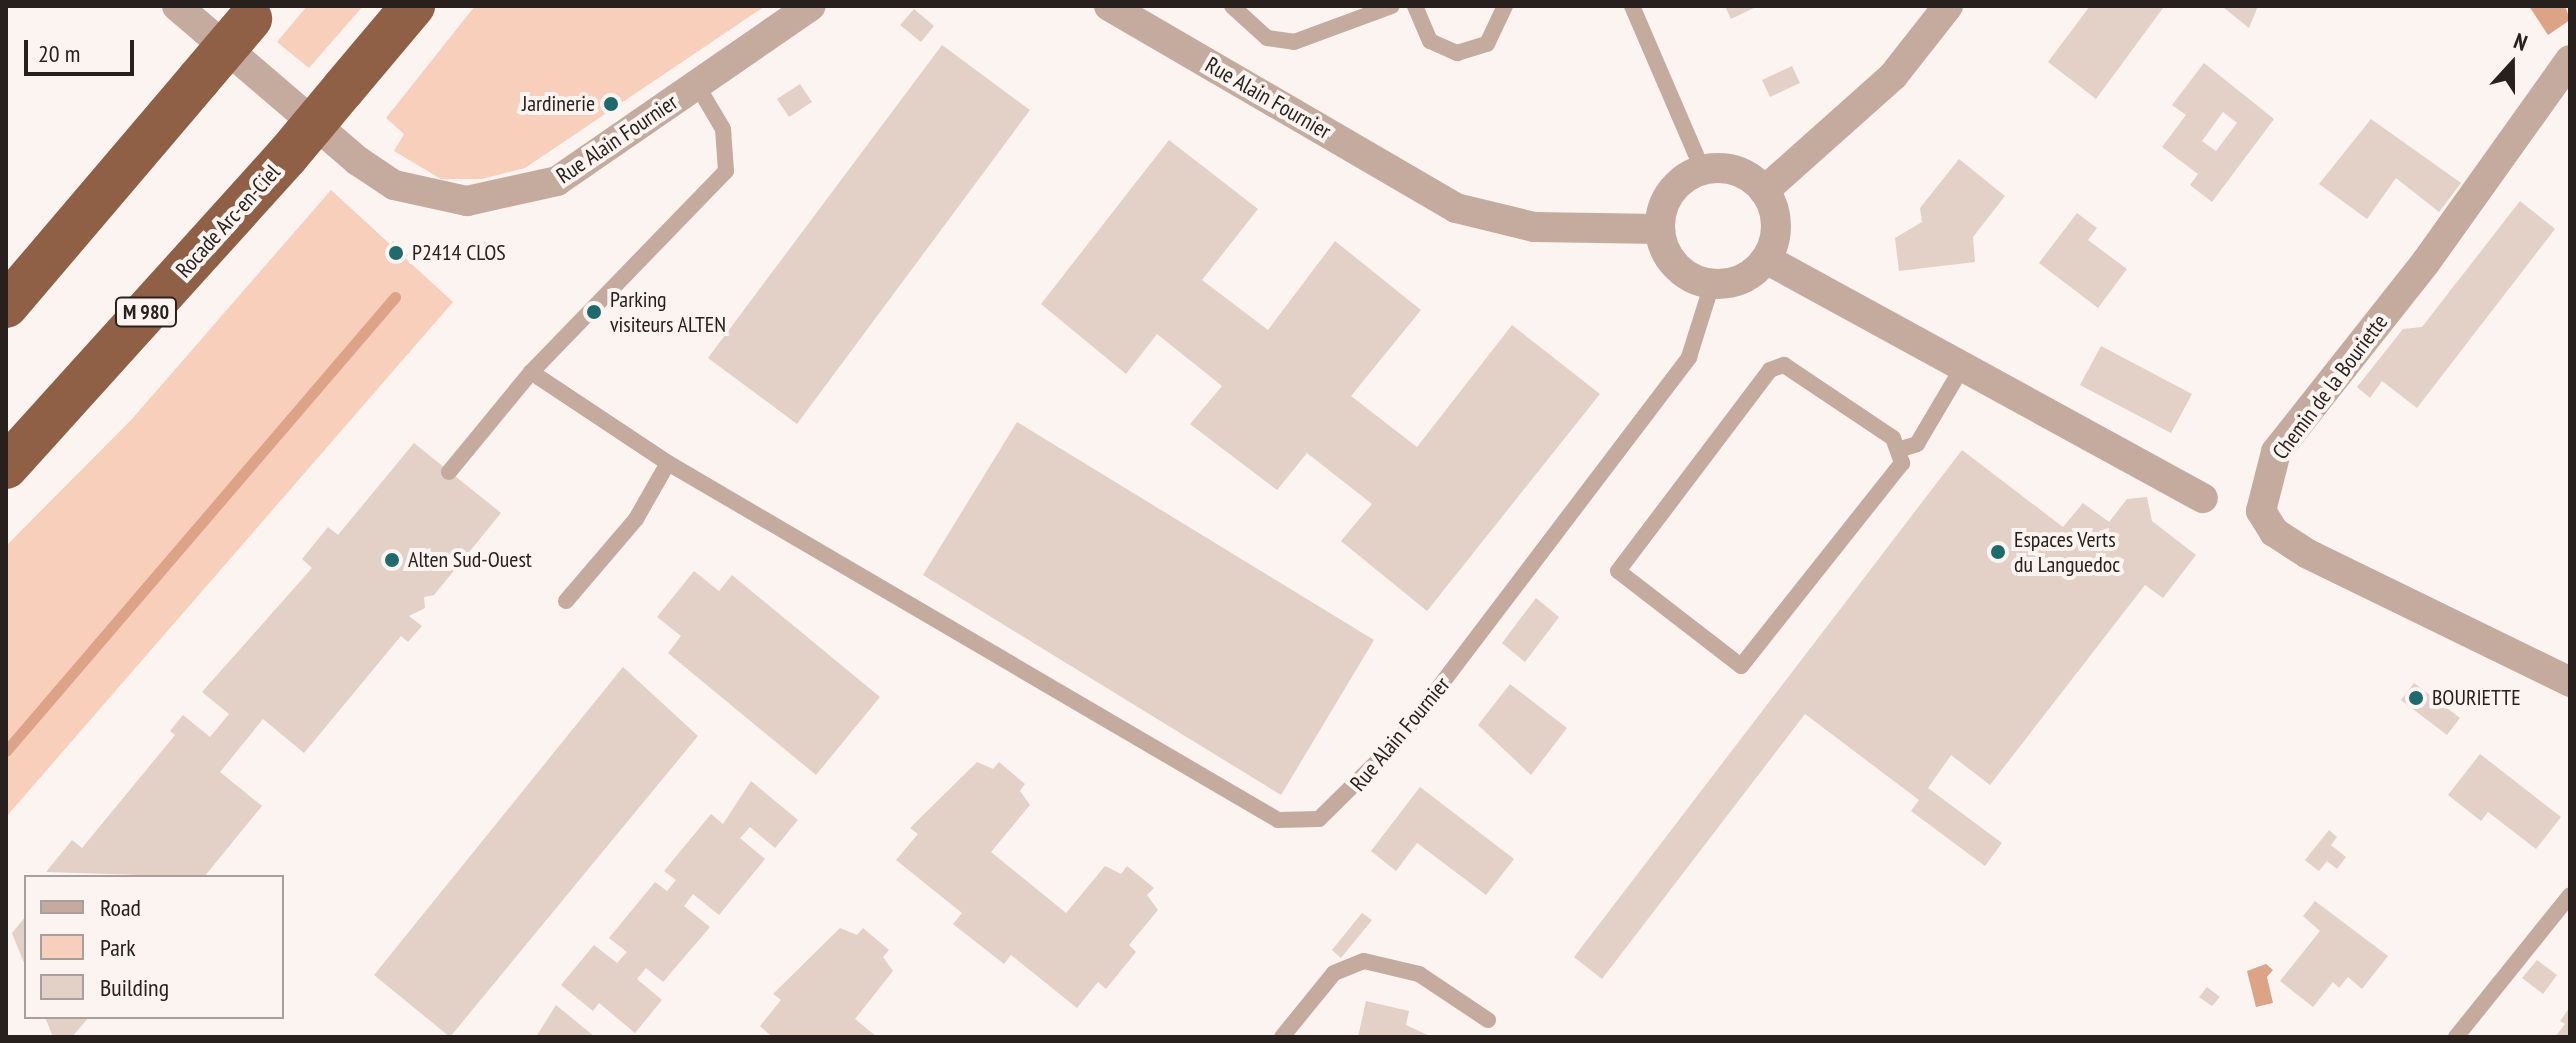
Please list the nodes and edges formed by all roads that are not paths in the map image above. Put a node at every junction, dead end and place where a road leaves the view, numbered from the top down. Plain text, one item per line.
1 (177, 6) edge
2 (413, 6) edge
3 (811, 6) edge
4 (1109, 6) edge
5 (1232, 6) edge
6 (1392, 6) edge
7 (1415, 6) edge
8 (1505, 6) edge
9 (1632, 6) edge
10 (1948, 6) edge
11 (250, 19) dead end
12 (2570, 60) edge
13 (697, 85) junction
14 (1703, 171) junction
15 (1764, 191) junction
16 (1660, 229) junction
17 (1766, 259) junction
18 (1712, 284) junction
19 (6, 306) edge
20 (1962, 368) junction
21 (531, 372) junction
22 (1901, 449) junction
23 (668, 463) junction
24 (6, 467) edge
25 (449, 472) dead end
26 (2203, 498) dead end
27 (566, 601) dead end
28 (2570, 682) edge
29 (2570, 895) edge
30 (1488, 1020) dead end
31 (1282, 1037) edge
32 (2456, 1037) edge

1 - 13 street, Rue Alain Fournier
2 - 24 highway, Rocade Arc-en-Ciel / M 980, bridge
3 - 13 street, Rue Alain Fournier
4 - 16 street, Rue Alain Fournier
5 - 6 lane
7 - 8 lane
9 - 14 lane
10 - 15 street
11 - 19 highway, bridge
12 - 28 street, Chemin de la Bouriette
13 - 21 lane
14 - 15 street
14 - 16 street
15 - 17 street
16 - 18 street
17 - 18 street
17 - 20 street
18 - 23 lane, Rue Alain Fournier
20 - 22 lane
20 - 26 street
21 - 23 lane, Rue Alain Fournier
21 - 25 lane
22 - 22 lane
23 - 27 lane
29 - 32 lane
30 - 31 lane

